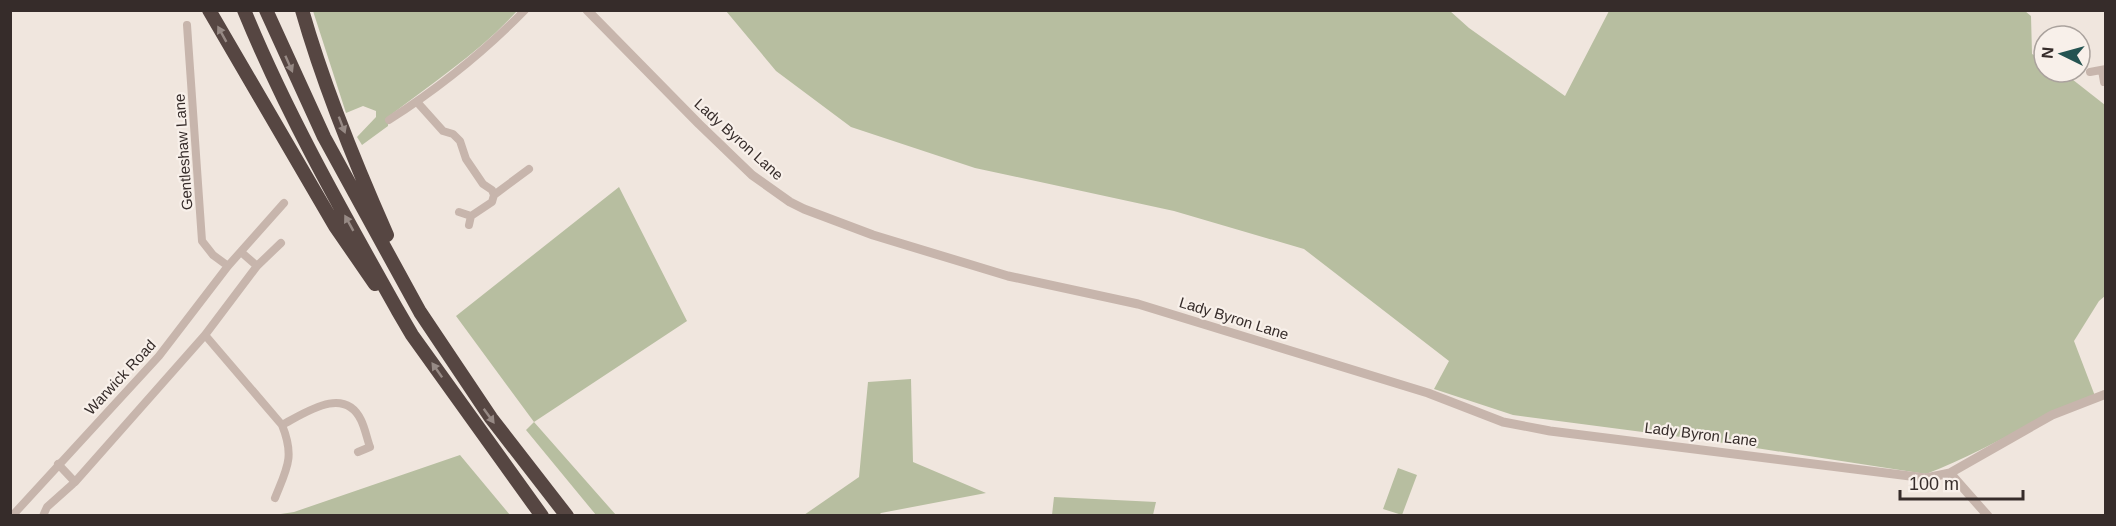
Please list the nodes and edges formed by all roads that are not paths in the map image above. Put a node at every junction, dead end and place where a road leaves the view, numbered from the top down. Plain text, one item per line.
1 (209, 10) edge
2 (243, 10) edge
3 (266, 10) edge
4 (302, 10) edge
5 (525, 10) edge
6 (587, 10) edge
7 (187, 25) dead end
8 (2104, 70) edge
9 (2104, 82) dead end
10 (417, 102) junction
11 (389, 120) dead end
12 (529, 169) dead end
13 (494, 195) junction
14 (284, 203) dead end
15 (459, 212) dead end
16 (280, 243) dead end
17 (242, 252) junction
18 (228, 266) junction
19 (257, 266) junction
20 (398, 311) junction
21 (205, 335) junction
22 (470, 389) junction
23 (2106, 394) edge
24 (282, 425) junction
25 (358, 452) dead end
26 (58, 464) junction
27 (1950, 473) junction
28 (75, 482) junction
29 (275, 498) dead end
30 (12, 516) edge
31 (43, 516) edge
32 (542, 516) edge
33 (567, 516) edge
34 (1988, 516) edge

20 -> 1 highway
20 -> 2 highway
3 -> 22 highway
4 -> 22 highway
5 - 10 street
6 - 27 street, Lady Byron Lane
7 - 18 street, Gentleshaw Lane
8 - 9 street
10 - 11 street
10 - 13 street
12 - 13 street
13 - 15 street
14 - 17 street, Warwick Road
16 - 19 street
17 - 18 street, Warwick Road
17 - 19 street
18 - 26 street, Warwick Road
19 - 21 street
32 -> 20 highway
21 - 24 street
21 - 28 street
22 -> 33 highway
23 - 27 street
24 - 25 street
24 - 29 street
26 - 28 street
26 - 30 street, Warwick Road
27 - 34 street
28 - 31 street

